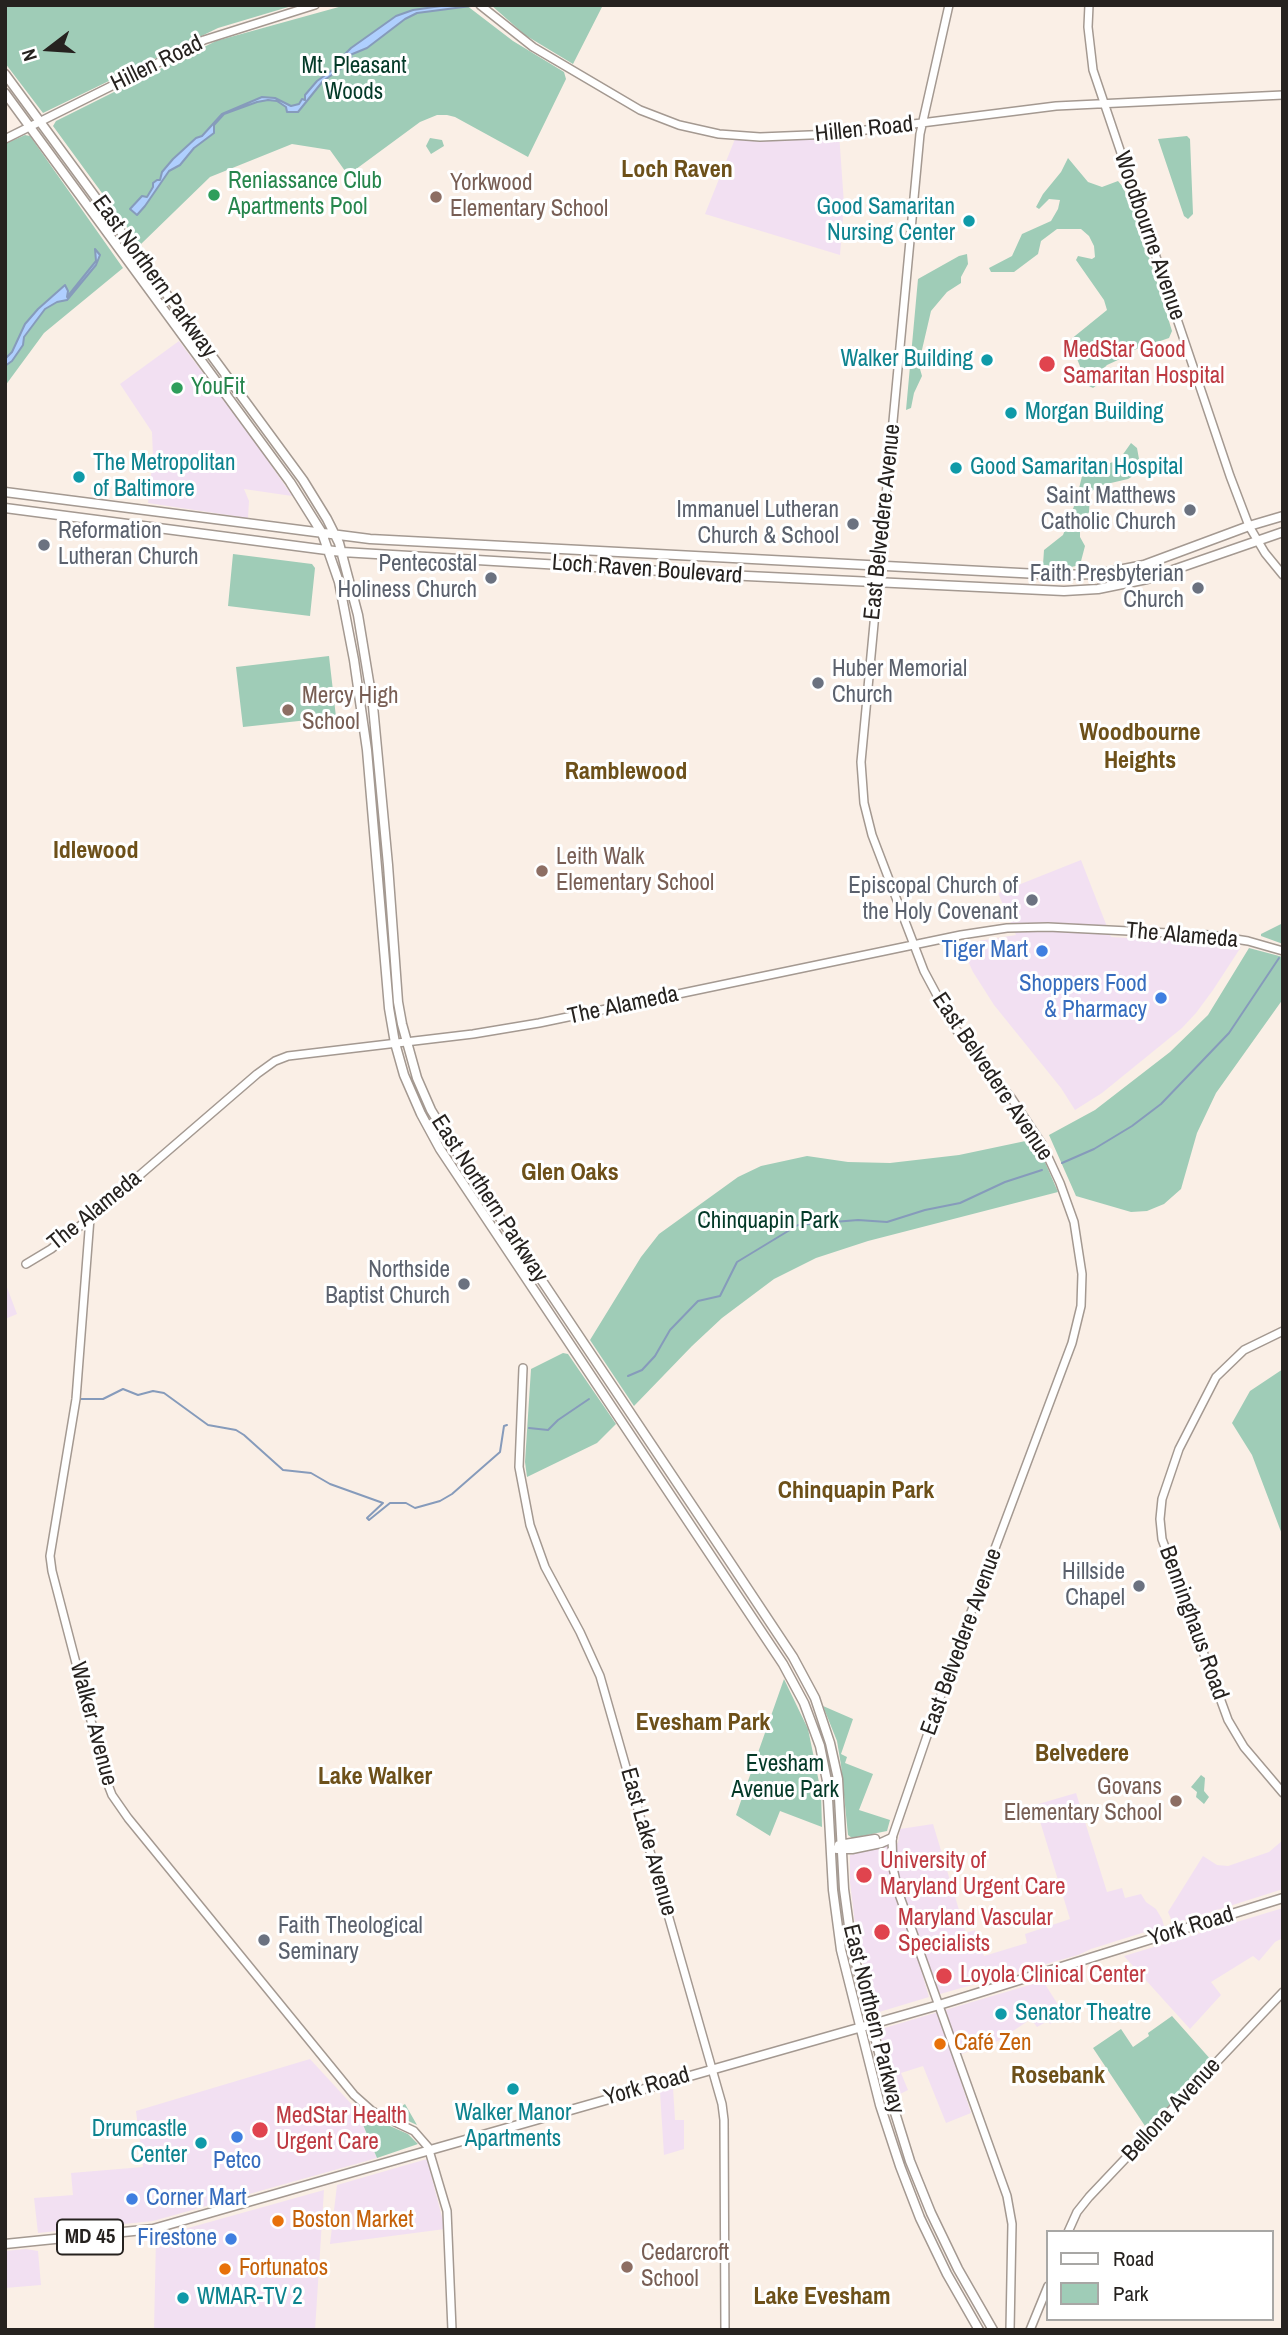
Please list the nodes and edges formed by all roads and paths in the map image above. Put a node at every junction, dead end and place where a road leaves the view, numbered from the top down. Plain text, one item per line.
1 (315, 5) edge
2 (480, 5) edge
3 (949, 5) edge
4 (1089, 5) edge
5 (5, 74) edge
6 (5, 93) edge
7 (1283, 95) edge
8 (1104, 103) junction
9 (41, 121) junction
10 (922, 124) junction
11 (31, 127) junction
12 (5, 139) edge
13 (5, 492) edge
14 (5, 508) edge
15 (1283, 516) edge
16 (1249, 526) junction
17 (1283, 532) edge
18 (322, 533) junction
19 (335, 535) junction
20 (1257, 540) junction
21 (329, 550) junction
22 (342, 552) junction
23 (879, 566) junction
24 (1283, 575) edge
25 (877, 581) junction
26 (914, 945) junction
27 (1283, 951) edge
28 (406, 1042) junction
29 (395, 1043) junction
30 (90, 1218) junction
31 (28, 1262) dead end
32 (1283, 1331) edge
33 (523, 1368) dead end
34 (1283, 1793) edge
35 (892, 1838) junction
36 (842, 1847) junction
37 (830, 1848) junction
38 (1283, 1898) edge
39 (1283, 1992) edge
40 (939, 2005) junction
41 (870, 2024) junction
42 (859, 2026) junction
43 (713, 2069) junction
44 (430, 2150) junction
45 (1070, 2230) edge
46 (5, 2245) edge
47 (1046, 2291) edge
48 (1009, 2320) junction
49 (452, 2330) edge
50 (725, 2330) edge
51 (979, 2330) edge
52 (993, 2330) edge
53 (1000, 2330) edge
54 (1010, 2330) edge
55 (1030, 2330) edge

1 - 9 street, Hillen Road
2 - 10 street, Hillen Road
3 - 10 street, East Belvedere Avenue
4 - 8 street, Woodbourne Avenue
5 - 9 main road, East Northern Parkway
6 - 11 main road, East Northern Parkway
7 - 8 street, Hillen Road
8 - 10 street, Hillen Road
8 - 16 street, Woodbourne Avenue
9 - 11 street, Hillen Road
9 - 19 main road, East Northern Parkway
10 - 23 street, East Belvedere Avenue
11 - 12 street, Hillen Road
11 - 18 main road, East Northern Parkway
13 - 18 main road, Loch Raven Boulevard
14 - 21 main road, Loch Raven Boulevard
15 - 16 main road, Loch Raven Boulevard
16 - 20 street, Woodbourne Avenue
16 - 23 main road, Loch Raven Boulevard
17 - 20 main road, Loch Raven Boulevard
18 - 19 main road, Loch Raven Boulevard
18 - 21 main road, East Northern Parkway
19 - 22 main road, East Northern Parkway
19 - 23 main road, Loch Raven Boulevard
20 - 24 street, Woodbourne Avenue
20 - 25 main road, Loch Raven Boulevard
21 - 22 main road, Loch Raven Boulevard
21 - 29 main road, East Northern Parkway
22 - 25 main road, Loch Raven Boulevard
22 - 28 main road, East Northern Parkway
23 - 25 street, East Belvedere Avenue
25 - 26 street, East Belvedere Avenue
26 - 27 street, The Alameda
26 - 28 street, The Alameda
26 - 35 street, East Belvedere Avenue
28 - 29 street, The Alameda
28 - 36 main road, East Northern Parkway
29 - 30 street, The Alameda
29 - 37 main road, East Northern Parkway
30 - 31 street, The Alameda
30 - 44 street, Walker Avenue
32 - 34 street, Benninghaus Road
33 - 43 street, East Lake Avenue
35 - 36 main road
35 - 40 street, East Belvedere Avenue
36 - 37 main road
36 - 41 main road, East Northern Parkway
37 - 42 main road, East Northern Parkway
38 - 40 main road, York Road
39 - 45 street, Bellona Avenue
40 - 41 main road, York Road
40 - 48 street, East Belvedere Avenue
41 - 42 main road, York Road
41 - 52 main road, East Northern Parkway
42 - 43 main road, York Road
42 - 51 main road, East Northern Parkway
43 - 44 main road, York Road
43 - 50 street, East Lake Avenue
44 - 46 main road, York Road / MD 45
44 - 49 street
47 - 55 street
48 - 53 street
48 - 54 street, East Belvedere Avenue

